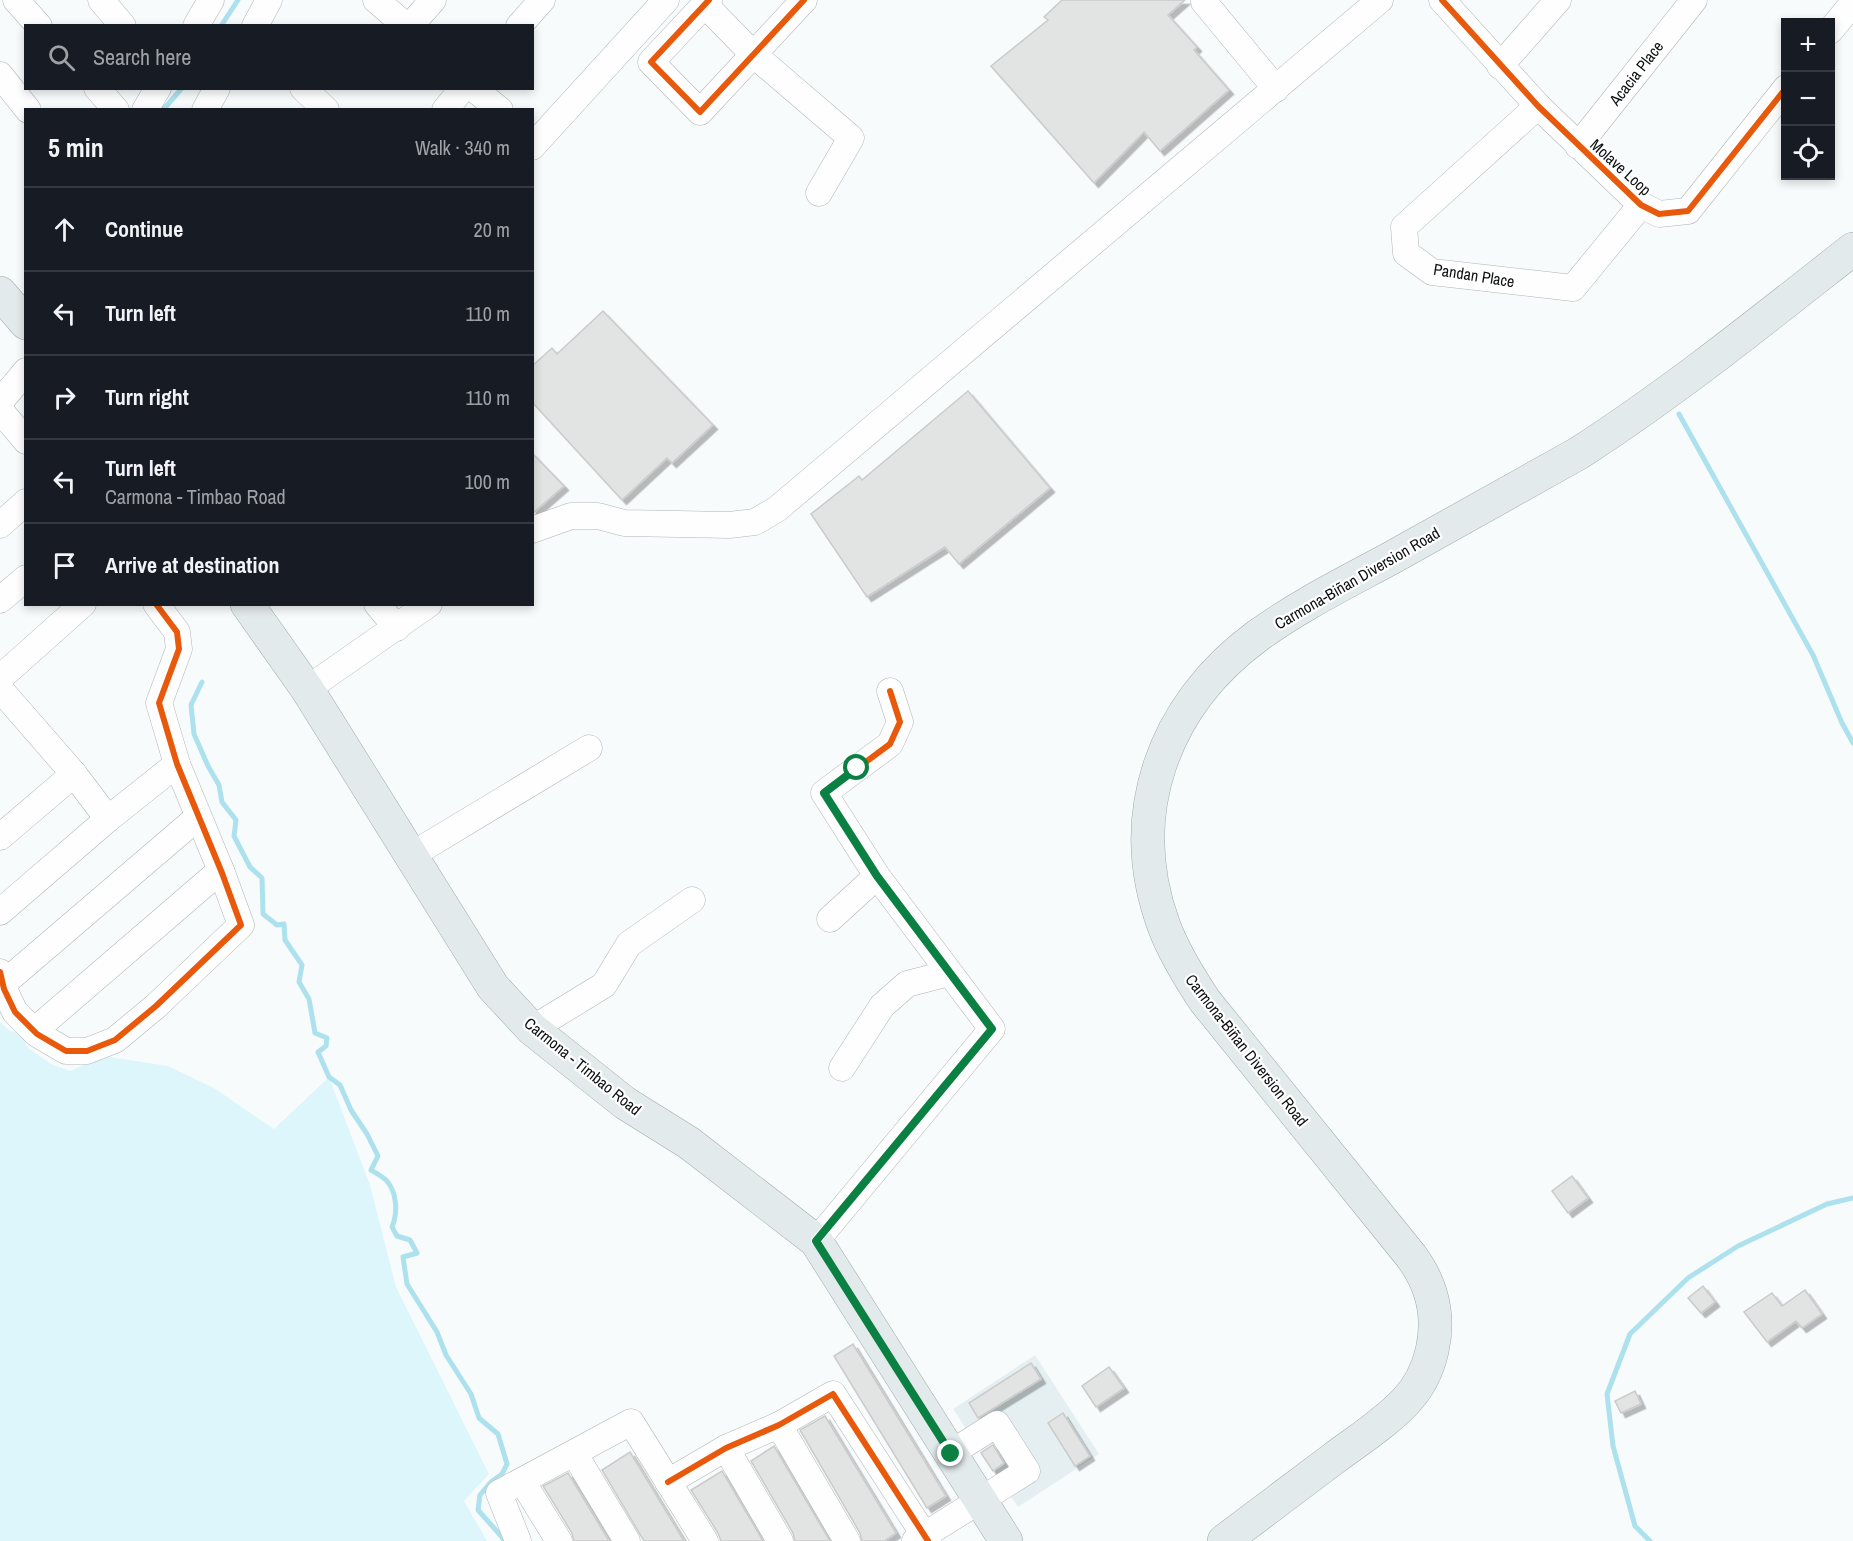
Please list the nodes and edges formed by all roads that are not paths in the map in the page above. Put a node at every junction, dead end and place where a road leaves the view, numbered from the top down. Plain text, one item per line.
1 (16, 0) edge
2 (101, 0) edge
3 (269, 0) edge
4 (376, 0) edge
5 (433, 0) edge
6 (542, 0) edge
7 (666, 0) edge
8 (804, 0) edge
9 (1380, 0) edge
10 (1442, 0) edge
11 (1558, 0) edge
12 (1694, 0) edge
13 (1204, 2) dead end
14 (707, 3) edge
15 (1853, 3) edge
16 (37, 24) edge
17 (121, 24) edge
18 (256, 24) edge
19 (406, 24) edge
20 (410, 24) edge
21 (521, 24) edge
22 (1835, 25) edge
23 (753, 54) junction
24 (1500, 66) junction
25 (0, 75) edge
26 (1276, 88) junction
27 (99, 90) edge
28 (157, 90) edge
29 (216, 90) edge
30 (305, 90) edge
31 (462, 90) edge
32 (475, 90) edge
33 (1781, 93) edge
34 (1538, 106) junction
35 (26, 108) edge
36 (114, 108) edge
37 (146, 108) edge
38 (206, 108) edge
39 (324, 108) edge
40 (447, 108) edge
41 (498, 108) edge
42 (535, 141) edge
43 (1578, 146) junction
44 (819, 193) dead end
45 (1641, 205) junction
46 (1853, 249) edge
47 (0, 293) edge
48 (24, 321) edge
49 (24, 374) edge
50 (0, 402) edge
51 (0, 410) edge
52 (24, 439) edge
53 (24, 504) edge
54 (0, 525) edge
55 (534, 530) edge
56 (24, 580) edge
57 (0, 600) edge
58 (81, 606) edge
59 (158, 606) edge
60 (248, 606) edge
61 (378, 606) edge
62 (426, 606) edge
63 (397, 628) junction
64 (0, 678) edge
65 (0, 689) edge
66 (307, 689) junction
67 (890, 691) dead end
68 (589, 748) dead end
69 (177, 764) junction
70 (74, 774) junction
71 (198, 817) junction
72 (108, 819) junction
73 (0, 837) edge
74 (410, 856) junction
75 (221, 870) junction
76 (877, 876) junction
77 (692, 900) dead end
78 (0, 912) edge
79 (830, 919) dead end
80 (949, 973) junction
81 (1, 978) edge
82 (532, 1029) junction
83 (34, 1031) junction
84 (843, 1068) dead end
85 (816, 1241) junction
86 (779, 1425) junction
87 (726, 1448) junction
88 (574, 1453) junction
89 (951, 1454) junction
90 (522, 1480) junction
91 (668, 1482) junction
92 (981, 1500) junction
93 (922, 1539) edge
94 (518, 1541) edge
95 (559, 1541) edge
96 (627, 1541) edge
97 (705, 1541) edge
98 (780, 1541) edge
99 (847, 1541) edge
100 (1006, 1541) edge
101 (1224, 1541) edge

1 - 16 street
2 - 17 street
3 - 18 street
4 - 19 street
5 - 20 street
6 - 21 street
7 - 42 street
8 - 23 street
9 - 26 street
10 - 24 street, Molave Loop
11 - 24 street
12 - 43 street, Acacia Place
13 - 26 street
14 - 23 street
14 - 23 street
15 - 22 street
23 - 44 street
24 - 34 street, Molave Loop
25 - 35 street
26 - 55 street
27 - 36 street
28 - 37 street
29 - 38 street
30 - 39 street
31 - 40 street
32 - 41 street
33 - 45 street, Molave Loop
34 - 43 street, Molave Loop
34 - 45 street, Pandan Place
43 - 45 street, Molave Loop
46 - 101 main road, Carmona-Biñan Diversion Road
47 - 48 main road
49 - 50 street
51 - 52 street
53 - 54 street
56 - 57 street
58 - 64 street
59 - 69 street
60 - 66 main road, Carmona - Timbao Road
61 - 63 street
62 - 63 street
63 - 66 street
65 - 70 street
66 - 74 main road, Carmona - Timbao Road
67 - 76 street
68 - 74 street
69 - 71 street
69 - 72 street
70 - 72 street
70 - 73 street
71 - 75 street
71 - 81 street
72 - 78 street
74 - 82 main road, Carmona - Timbao Road
75 - 83 street
75 - 83 street
76 - 79 street
76 - 80 street
77 - 82 street
80 - 84 street
80 - 85 street
81 - 83 street
82 - 85 main road, Carmona - Timbao Road
85 - 89 main road, Carmona - Timbao Road
86 - 87 street
86 - 93 street
86 - 99 street
87 - 91 street
87 - 98 street
88 - 90 street
88 - 91 street
88 - 96 street
89 - 92 main road, Carmona - Timbao Road
89 - 92 street
90 - 94 street
90 - 95 street
91 - 97 street
92 - 93 street
92 - 100 main road, Carmona - Timbao Road

